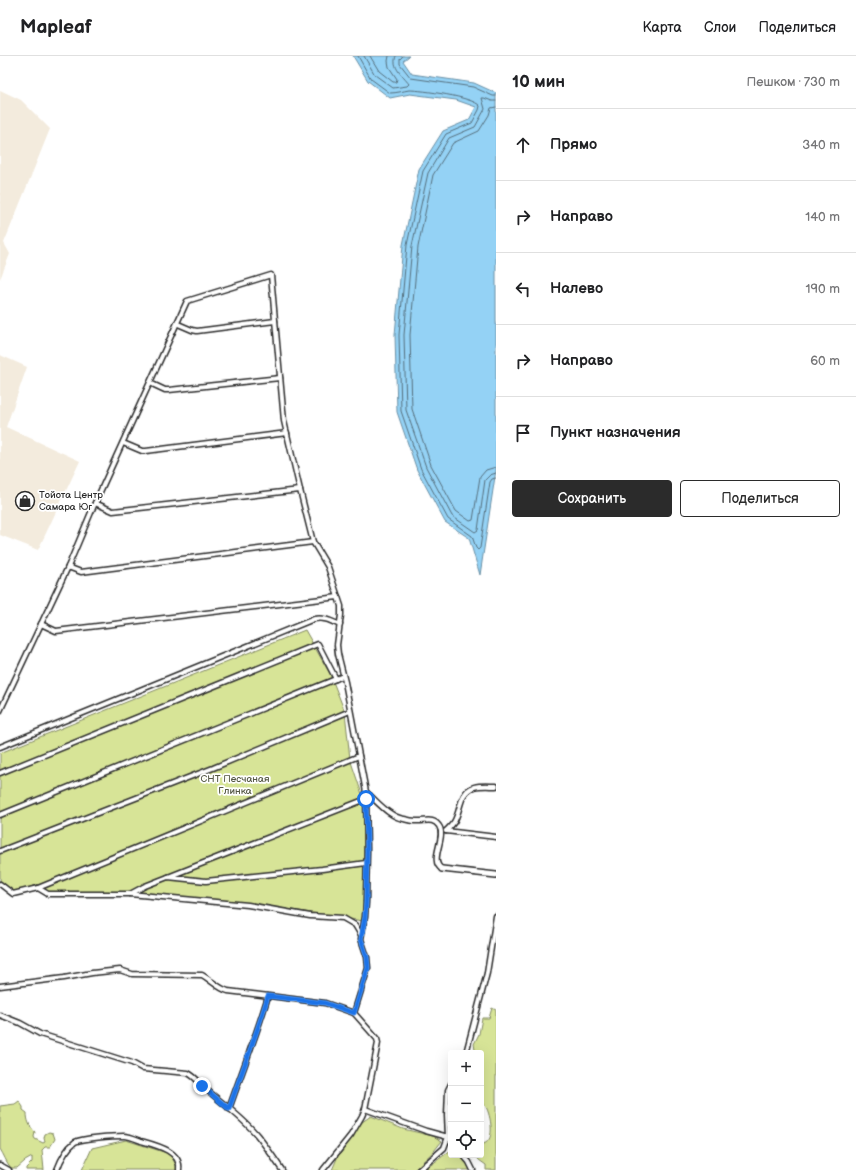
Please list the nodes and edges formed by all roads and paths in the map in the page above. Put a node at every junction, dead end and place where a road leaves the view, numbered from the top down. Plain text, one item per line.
1 (275, 321) junction
2 (178, 324) junction
3 (280, 378) junction
4 (150, 383) junction
5 (287, 433) junction
6 (123, 443) junction
7 (300, 490) junction
8 (95, 503) junction
9 (313, 542) junction
10 (68, 567) junction
11 (338, 597) junction
12 (41, 624) junction
13 (340, 624) junction
14 (343, 676) junction
15 (336, 679) junction
16 (0, 711) edge
17 (350, 711) junction
18 (0, 747) edge
19 (359, 756) junction
20 (0, 773) edge
21 (496, 786) edge
22 (366, 792) junction
23 (366, 799) junction
24 (0, 815) edge
25 (443, 831) junction
26 (496, 837) edge
27 (0, 851) edge
28 (366, 863) junction
29 (442, 869) joint
30 (496, 876) edge
31 (168, 877) junction
32 (0, 884) edge
33 (38, 888) junction
34 (130, 894) junction
35 (496, 916) edge
36 (361, 935) junction
37 (491, 948) junction
38 (496, 948) edge
39 (0, 986) edge
40 (268, 996) junction
41 (354, 1013) junction
42 (0, 1015) edge
43 (467, 1050) edge
44 (450, 1086) edge
45 (229, 1109) junction
46 (365, 1109) junction
47 (448, 1123) edge
48 (448, 1138) edge
49 (448, 1142) edge
50 (466, 1158) edge
51 (0, 1165) edge
52 (9, 1170) edge
53 (57, 1170) edge
54 (179, 1170) edge
55 (282, 1170) edge
56 (323, 1170) edge
57 (419, 1170) edge
58 (473, 1170) edge

1 - 2 street
1 - 2 street
1 - 3 street
2 - 4 street
3 - 4 street
3 - 5 street
4 - 6 street
5 - 6 street
5 - 7 street
6 - 8 street
7 - 8 street
7 - 9 street
8 - 10 street
9 - 10 street
9 - 11 street
10 - 12 street
11 - 12 street
11 - 13 street
12 - 16 street
13 - 14 street
13 - 18 street
14 - 15 street
14 - 17 street
15 - 20 street
15 - 24 street
17 - 19 street
17 - 27 street
19 - 22 street
19 - 33 street
21 - 25 street
22 - 23 street
22 - 25 street
23 - 28 street
23 - 31 street
25 - 26 street
25 - 29 street
28 - 31 street
28 - 36 street
29 - 30 street
31 - 34 street
32 - 33 street
33 - 34 street
34 - 36 street
35 - 37 street
36 - 41 street
37 - 38 street
37 - 43 street
39 - 40 street
40 - 41 street
40 - 45 street
41 - 46 street
42 - 45 street
44 - 47 street
45 - 55 street
46 - 48 street
46 - 56 street
49 - 57 street
50 - 58 street
51 - 52 street
53 - 54 street

